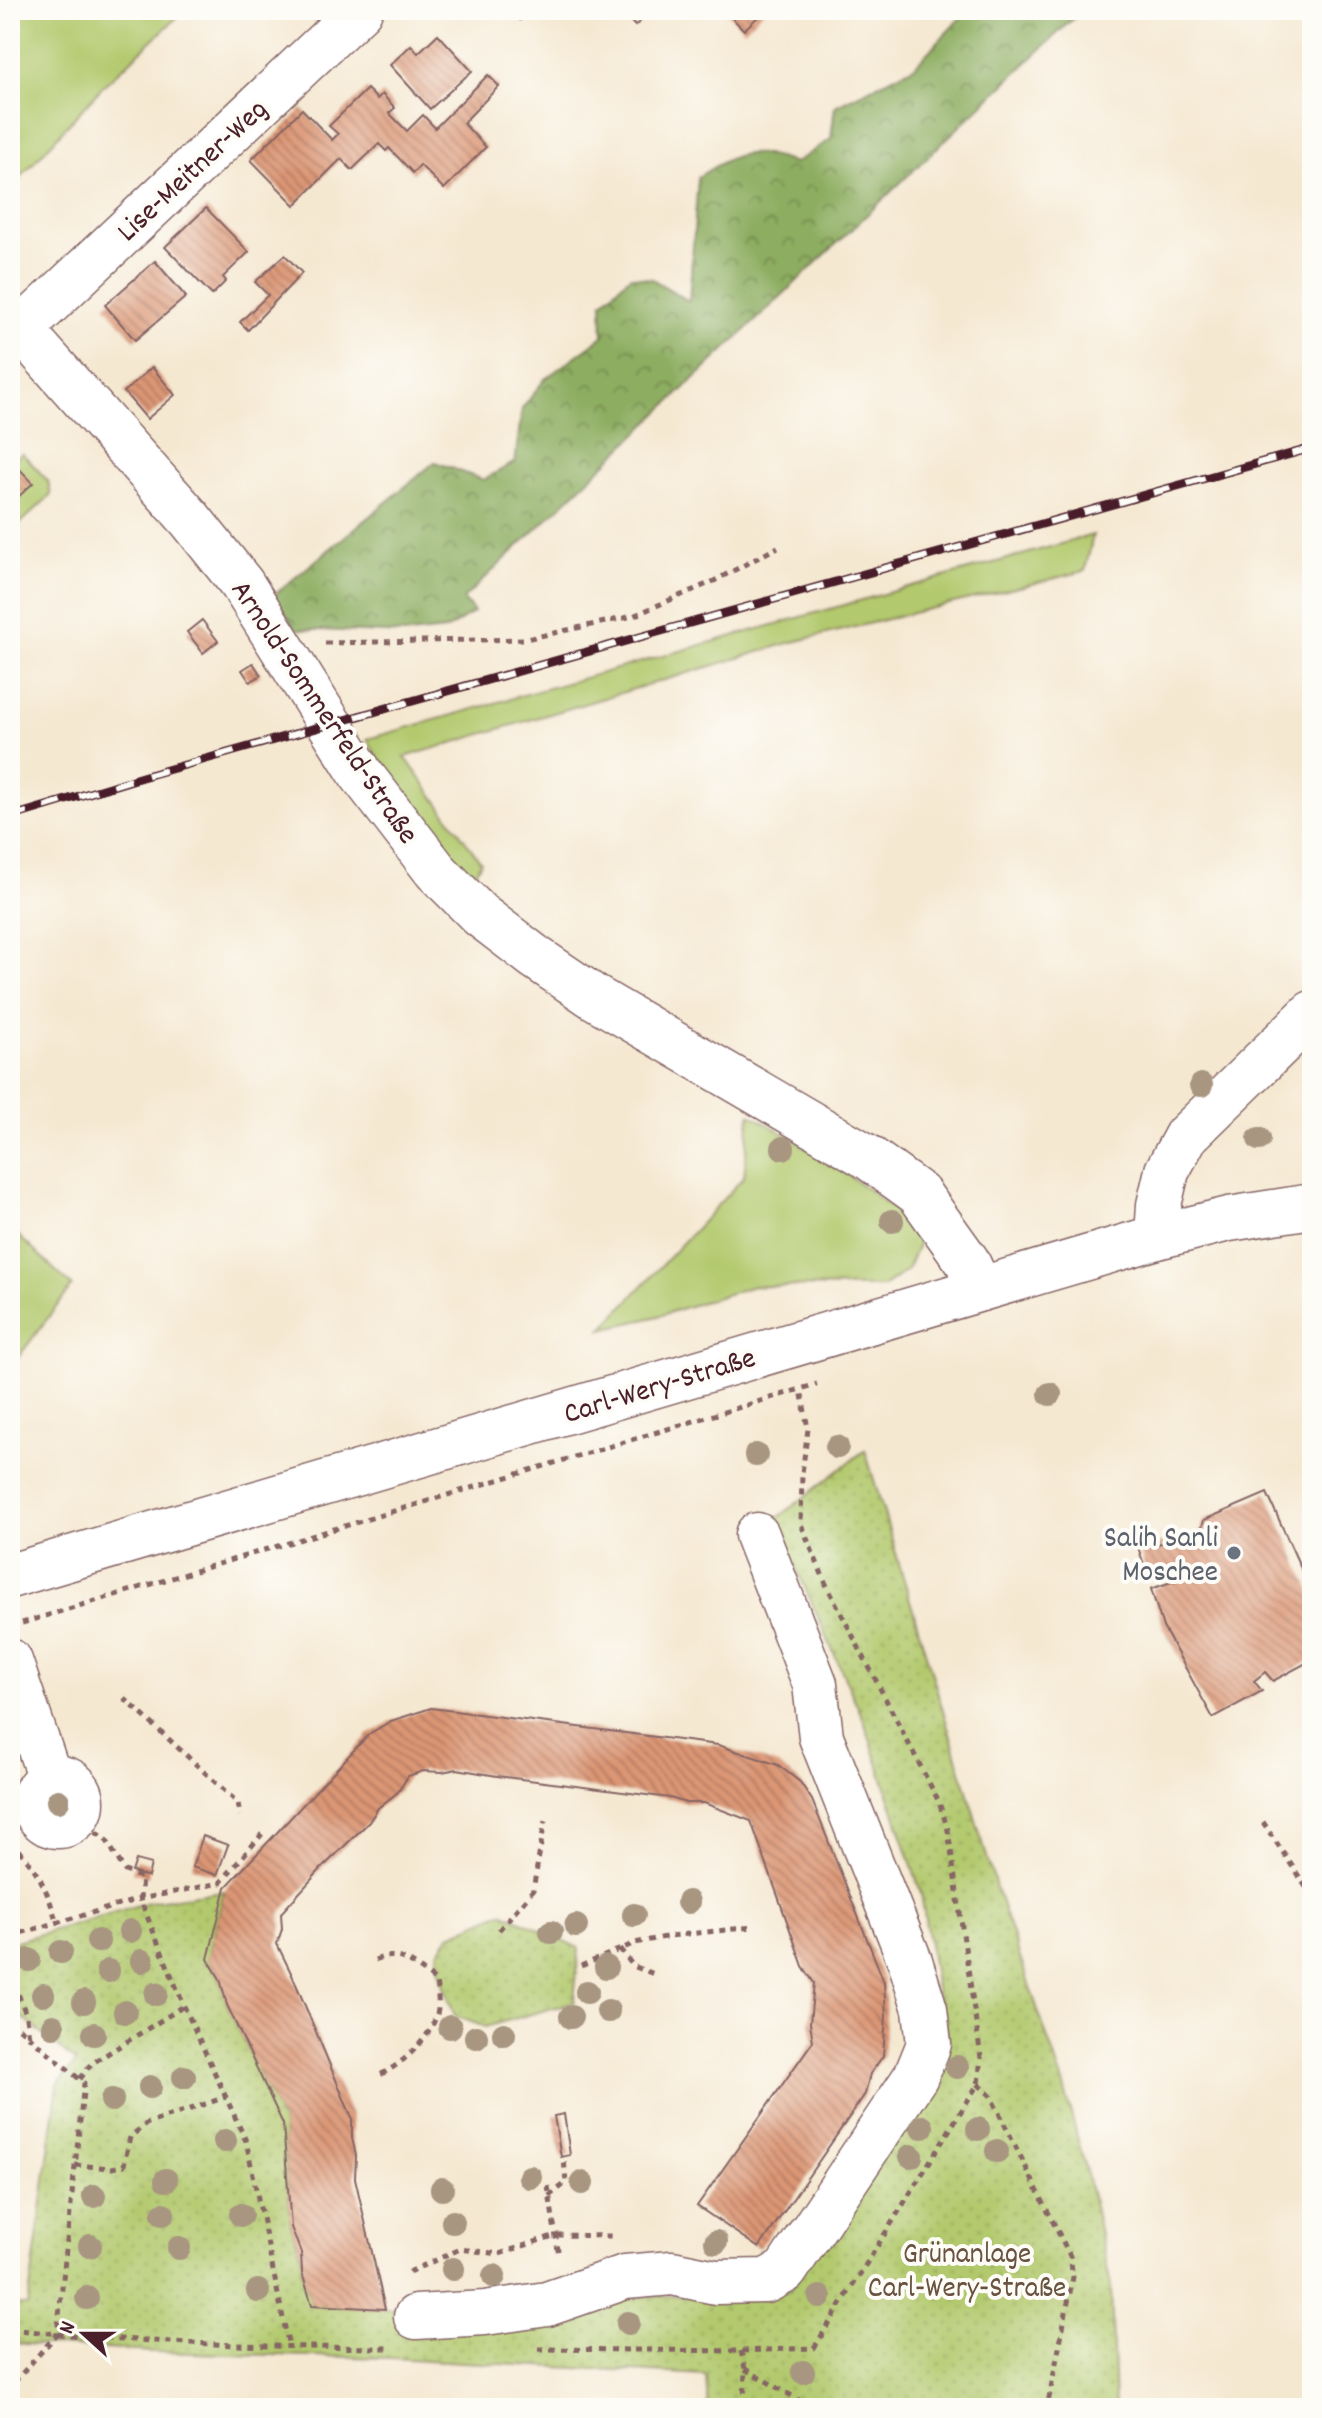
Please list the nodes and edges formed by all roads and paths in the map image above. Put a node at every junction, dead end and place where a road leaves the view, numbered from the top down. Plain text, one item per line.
1 (360, 10) edge
2 (16, 323) edge
3 (778, 547) dead end
4 (289, 660) junction
5 (1312, 1013) edge
6 (1312, 1206) edge
7 (1157, 1237) junction
8 (980, 1289) junction
9 (831, 1379) dead end
10 (801, 1389) junction
11 (757, 1535) dead end
12 (10, 1576) edge
13 (10, 1627) edge
14 (11, 1669) edge
15 (124, 1698) dead end
16 (240, 1816) dead end
17 (545, 1821) dead end
18 (1263, 1822) dead end
19 (72, 1834) joint
20 (262, 1834) dead end
21 (10, 1842) edge
22 (1312, 1896) edge
23 (140, 1899) junction
24 (56, 1921) junction
25 (753, 1927) dead end
26 (499, 1930) dead end
27 (10, 1936) edge
28 (620, 1949) junction
29 (375, 1960) dead end
30 (581, 1966) dead end
31 (10, 1972) edge
32 (654, 1974) dead end
33 (184, 2006) junction
34 (10, 2020) edge
35 (29, 2037) junction
36 (376, 2077) dead end
37 (80, 2079) junction
38 (978, 2084) junction
39 (226, 2097) junction
40 (564, 2158) dead end
41 (75, 2165) junction
42 (548, 2186) dead end
43 (549, 2196) junction
44 (556, 2235) junction
45 (617, 2236) dead end
46 (561, 2268) dead end
47 (409, 2272) dead end
48 (10, 2329) edge
49 (404, 2332) joint
50 (57, 2334) junction
51 (289, 2347) junction
52 (528, 2349) dead end
53 (741, 2351) junction
54 (745, 2369) junction
55 (10, 2387) edge
56 (744, 2408) edge
57 (813, 2408) edge
58 (1047, 2408) edge

1 - 2 street, Lise-Meitner-Weg
2 - 4 street, Arnold-Sommerfeld-Straße
3 - 4 path
4 - 8 street, Arnold-Sommerfeld-Straße
5 - 7 street
6 - 7 street, Carl-Wery-Straße
7 - 8 street, Carl-Wery-Straße
8 - 12 street, Carl-Wery-Straße
9 - 10 path
10 - 13 path
10 - 38 path
11 - 49 street
14 - 19 street
15 - 16 path
17 - 26 path
18 - 22 path
19 - 23 path
20 - 23 path
21 - 24 path
23 - 24 path
23 - 33 path
24 - 27 path
25 - 28 path
28 - 30 path
28 - 32 path
29 - 36 path
31 - 35 path
33 - 37 path
33 - 39 path
34 - 35 path
35 - 37 path
37 - 41 path
38 - 53 path
38 - 58 path
39 - 41 path
39 - 51 path
40 - 43 path
41 - 50 path
42 - 43 path
43 - 44 path
44 - 45 path
44 - 46 path
44 - 47 path
48 - 50 path
49 - 51 path
50 - 51 path
50 - 55 path
52 - 53 path
53 - 54 path
54 - 56 path
54 - 57 path

